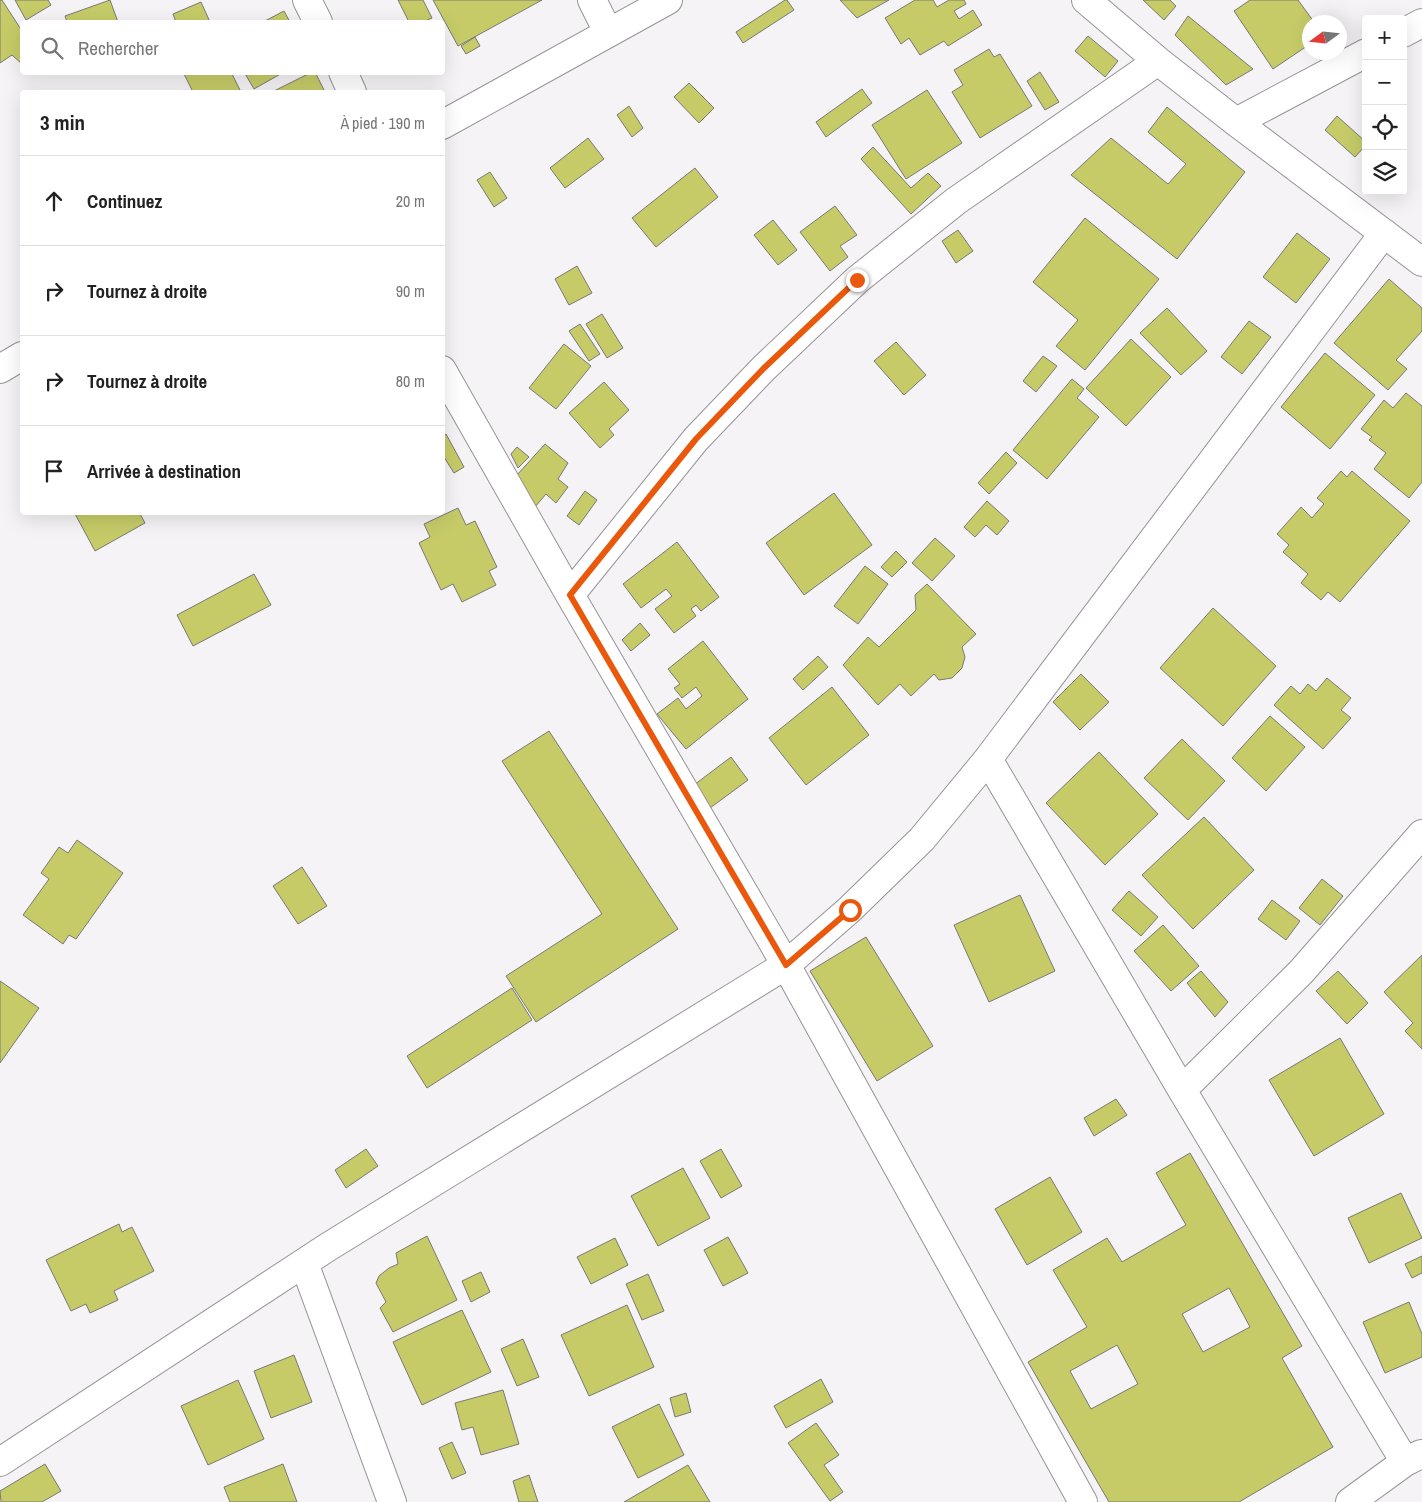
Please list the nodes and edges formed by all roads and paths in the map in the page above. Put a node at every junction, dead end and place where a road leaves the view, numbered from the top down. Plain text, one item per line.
1 (307, 0) edge
2 (592, 0) edge
3 (668, 0) edge
4 (1086, 0) edge
5 (317, 20) edge
6 (1422, 23) edge
7 (1407, 31) edge
8 (608, 32) junction
9 (1362, 55) edge
10 (1158, 61) junction
11 (344, 75) edge
12 (351, 90) edge
13 (1236, 122) junction
14 (445, 123) edge
15 (1384, 233) junction
16 (1422, 262) edge
17 (20, 357) edge
18 (0, 369) edge
19 (445, 375) edge
20 (570, 595) junction
21 (988, 759) junction
22 (1422, 834) edge
23 (786, 965) junction
24 (1182, 1090) junction
25 (304, 1263) junction
26 (1413, 1458) edge
27 (0, 1462) edge
28 (392, 1502) edge
29 (1083, 1502) edge
30 (1350, 1502) edge

1 - 5 street
2 - 8 street
3 - 8 street
4 - 10 street
6 - 7 street
8 - 14 street
9 - 13 street
10 - 13 street
10 - 20 street
11 - 12 street
13 - 15 street
15 - 16 street
15 - 21 street
17 - 18 street
19 - 20 street
20 - 23 street
21 - 23 street
21 - 24 street
22 - 24 street
23 - 25 street
23 - 29 street
24 - 26 street
25 - 27 street
25 - 28 street
26 - 30 street

